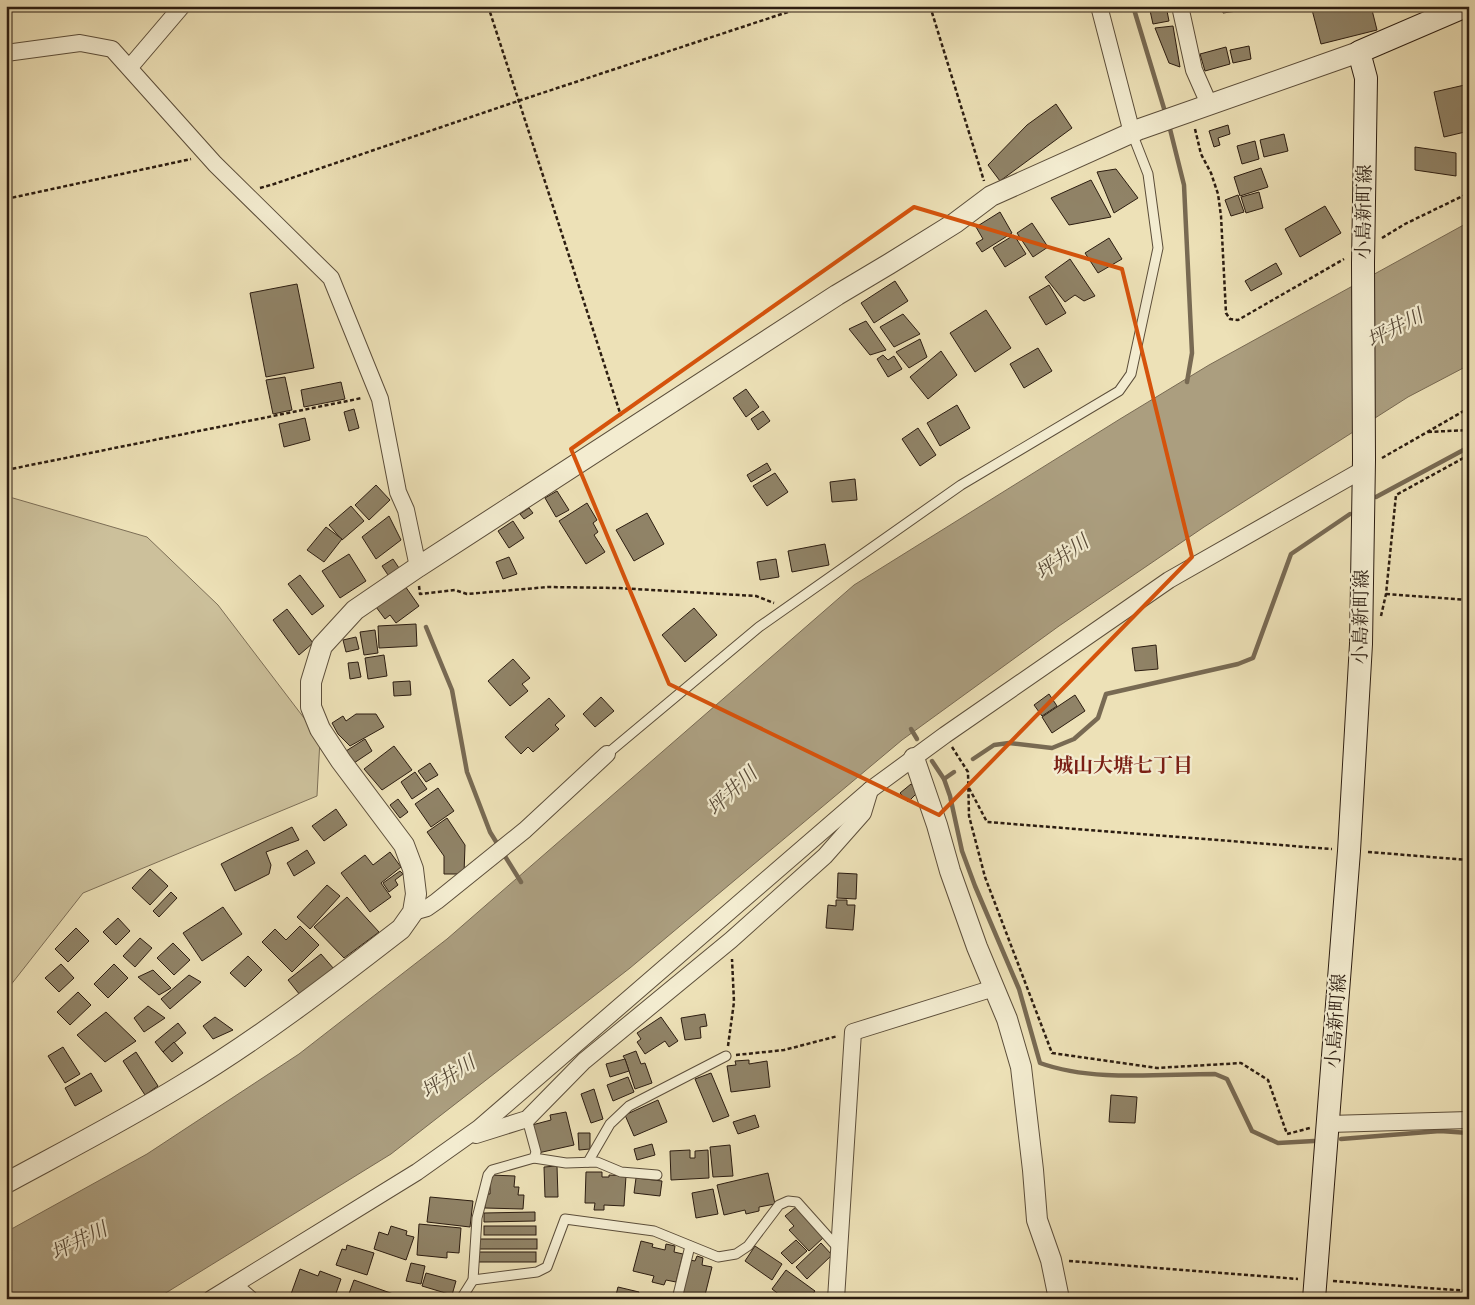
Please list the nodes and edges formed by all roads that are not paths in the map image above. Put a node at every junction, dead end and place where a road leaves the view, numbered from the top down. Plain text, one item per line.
1 (182, 6) edge
2 (1099, 6) edge
3 (1180, 6) edge
4 (1466, 6) edge
5 (1359, 52) junction
6 (6, 53) edge
7 (130, 67) junction
8 (1195, 109) junction
9 (1136, 131) junction
10 (1364, 464) junction
11 (418, 567) junction
12 (607, 754) joint
13 (914, 758) junction
14 (870, 790) junction
15 (413, 912) junction
16 (994, 988) junction
17 (726, 1056) road end
18 (527, 1118) junction
19 (1469, 1120) edge
20 (1329, 1124) junction
21 (464, 1138) junction
22 (534, 1158) junction
23 (588, 1162) junction
24 (657, 1175) dead end
25 (6, 1183) edge
26 (690, 1246) junction
27 (839, 1249) junction
28 (473, 1280) junction
29 (234, 1285) junction
30 (1315, 1289) edge
31 (211, 1299) edge
32 (250, 1299) edge
33 (461, 1299) edge
34 (677, 1299) edge
35 (836, 1299) edge
36 (1059, 1299) edge

1 - 7 street
2 - 9 street
3 - 8 street
4 - 5 main road
5 - 8 street
5 - 10 main road, 小島新町線
6 - 7 street
7 - 11 street
8 - 9 street
9 - 11 street
9 - 12 lane
10 - 13 street
10 - 20 main road, 小島新町線
11 - 15 street
12 - 15 street
13 - 14 street
13 - 16 street
14 - 18 street
14 - 21 street
15 - 25 street
16 - 27 street
16 - 36 street
17 - 23 lane
18 - 21 street
18 - 22 lane
19 - 20 street
20 - 30 main road, 小島新町線
21 - 29 street
22 - 23 lane
22 - 28 lane
23 - 24 lane
26 - 27 lane
26 - 28 lane
26 - 34 lane
27 - 35 street
28 - 33 lane
29 - 31 street
29 - 32 street

